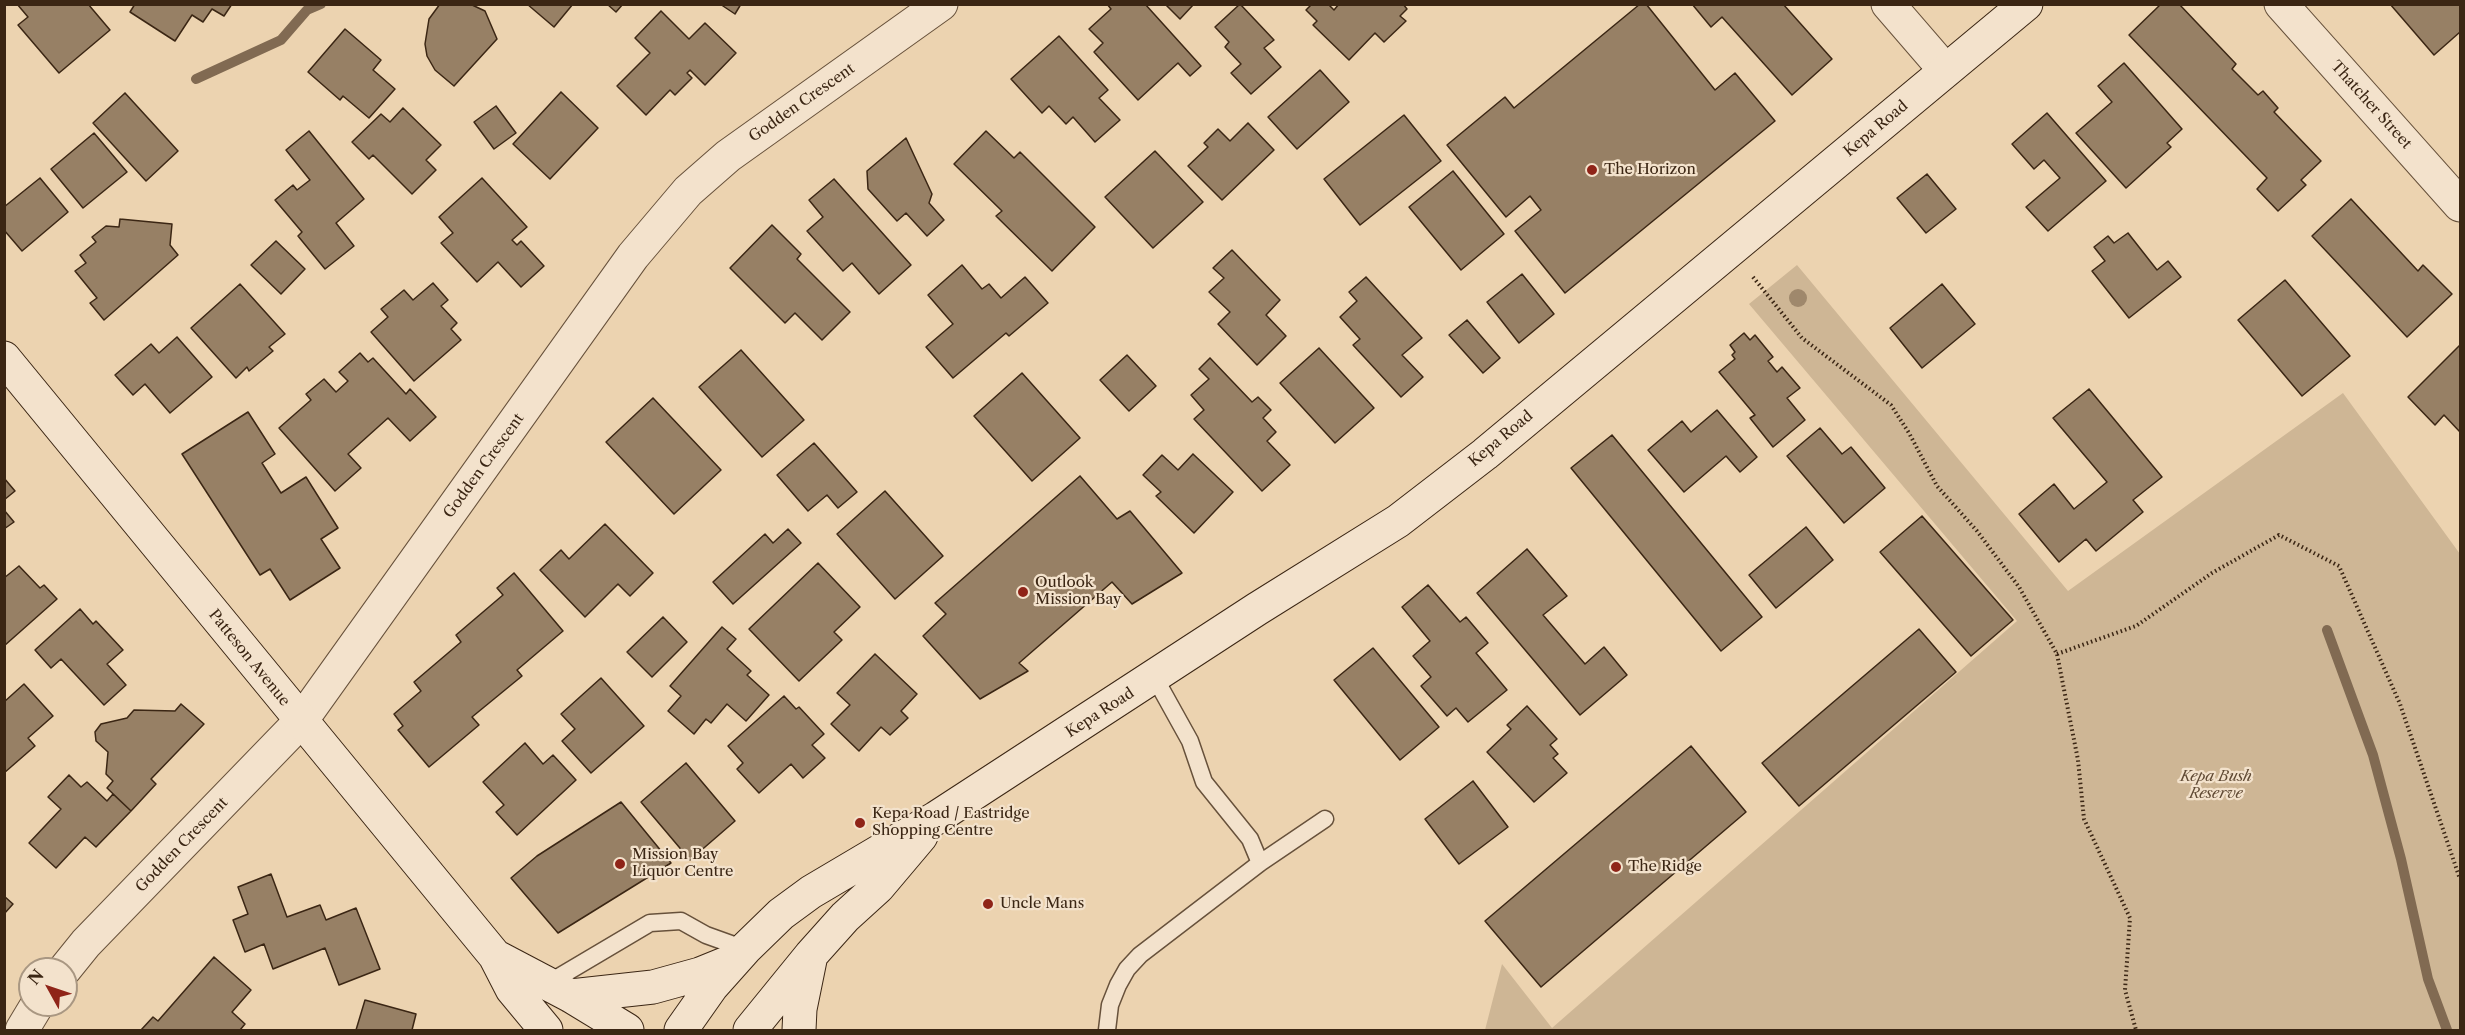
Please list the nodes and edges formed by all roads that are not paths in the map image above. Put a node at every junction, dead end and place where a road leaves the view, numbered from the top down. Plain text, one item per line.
1 (941, 4) edge
2 (1888, 4) edge
3 (2026, 4) edge
4 (2281, 4) edge
5 (1945, 70) junction
6 (2460, 205) edge
7 (4, 358) edge
8 (1155, 678) junction
9 (301, 721) junction
10 (936, 818) junction
11 (1325, 819) dead end
12 (1260, 863) junction
13 (741, 954) junction
14 (812, 955) junction
15 (495, 956) junction
16 (75, 957) edge
17 (559, 990) junction
18 (30, 1017) edge
19 (544, 1029) edge
20 (22, 1030) edge
21 (627, 1030) edge
22 (681, 1030) edge
23 (750, 1030) edge
24 (799, 1030) edge
25 (1107, 1030) edge

1 - 9 main road, Godden Crescent
2 - 5 main road
3 - 5 main road, Kepa Road
4 - 6 main road, Thatcher Street
5 - 8 main road, Kepa Road
7 - 9 main road, Patteson Avenue
8 - 10 main road, Kepa Road
8 - 12 lane
9 - 15 main road, Patteson Avenue
9 - 16 main road, Godden Crescent
10 - 13 main road, Kepa Road
10 - 14 main road, Kepa Road
11 - 12 lane
12 - 25 lane
13 - 17 main road
13 - 17 lane
13 - 22 main road, Kepa Road
14 - 23 main road, Kepa Road
14 - 24 main road
15 - 17 main road, Patteson Avenue
15 - 19 main road, Patteson Avenue
17 - 21 main road, Patteson Avenue
18 - 20 main road

